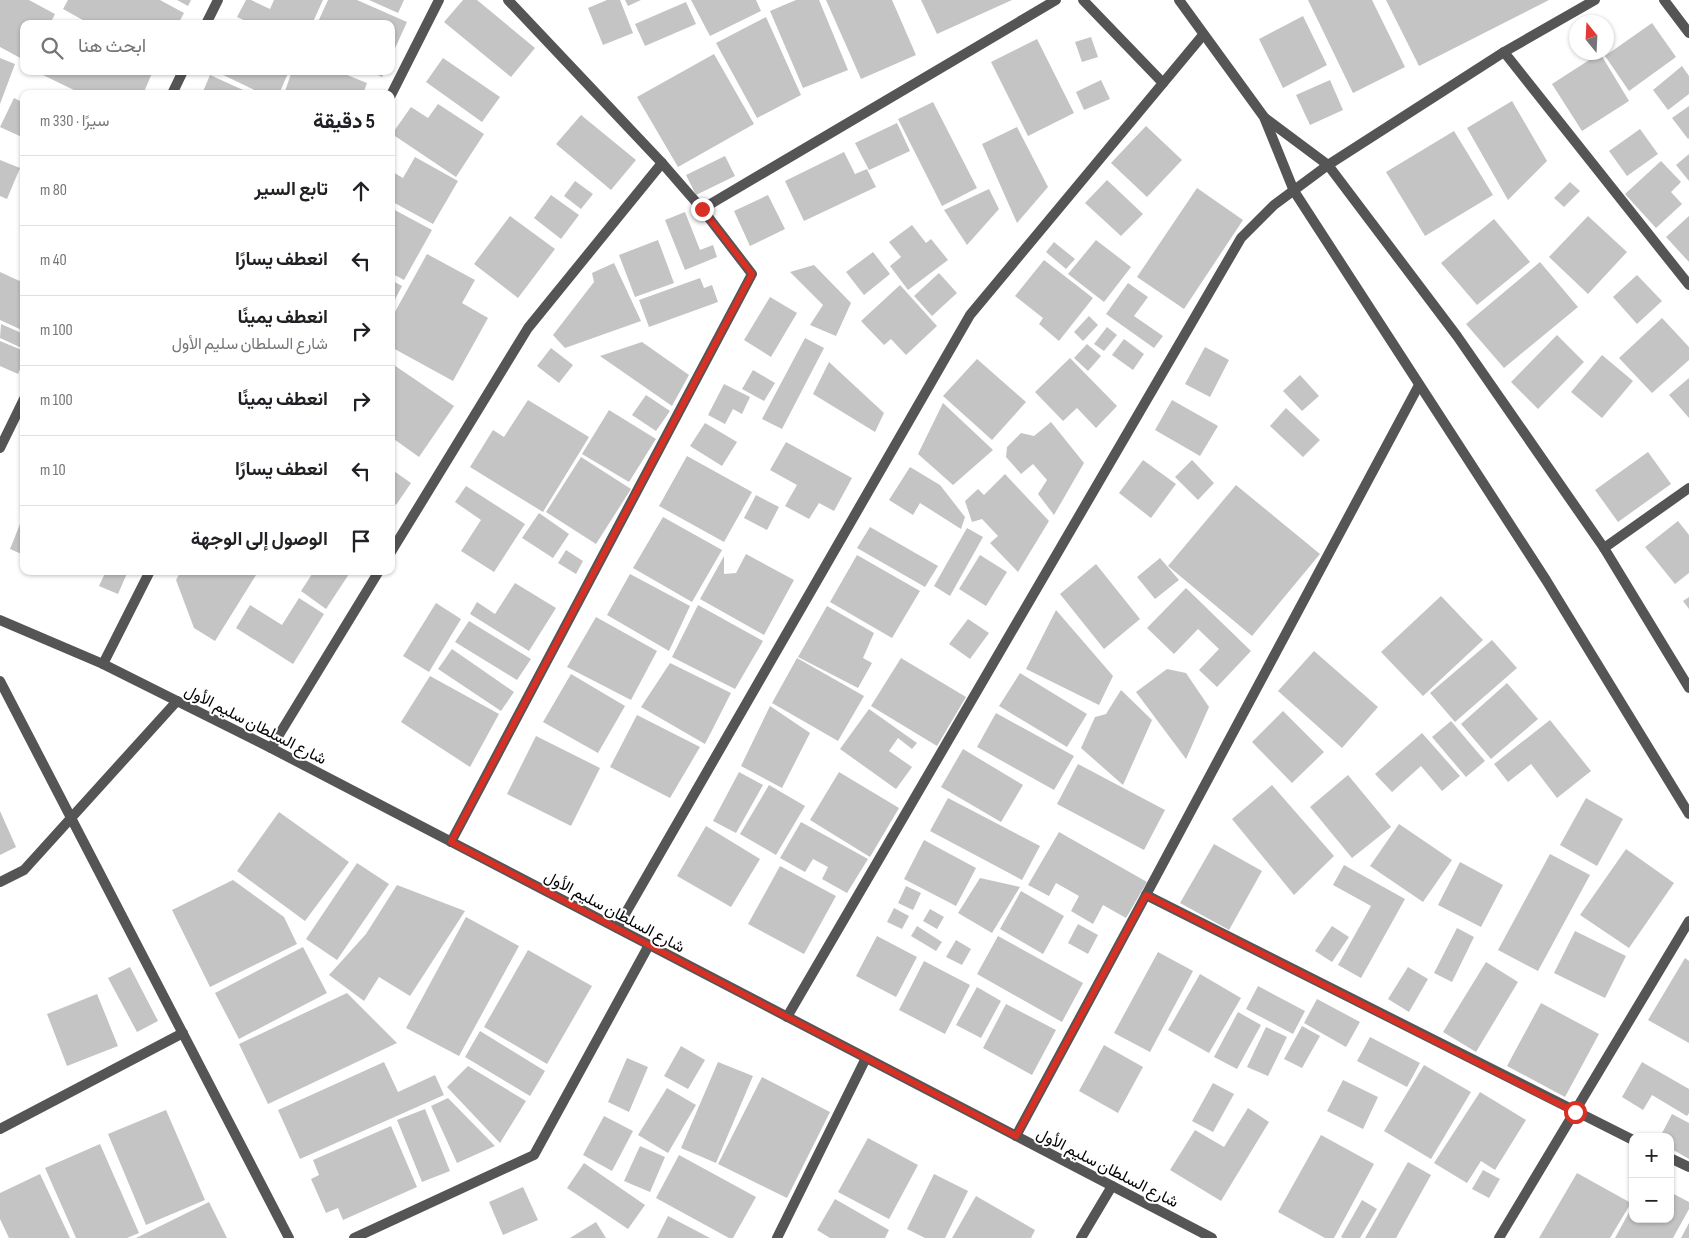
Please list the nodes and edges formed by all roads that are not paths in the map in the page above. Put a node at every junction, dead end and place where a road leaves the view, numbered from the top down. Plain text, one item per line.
1 (218, 0) edge
2 (440, 0) edge
3 (1056, 0) edge
4 (1082, 0) edge
5 (1179, 0) edge
6 (1595, 0) edge
7 (1664, 0) edge
8 (513, 1) edge
9 (208, 20) edge
10 (1689, 33) edge
11 (1203, 34) junction
12 (1504, 52) junction
13 (181, 75) edge
14 (1163, 83) junction
15 (174, 90) edge
16 (394, 90) edge
17 (1264, 117) junction
18 (662, 163) junction
19 (1328, 165) junction
20 (1294, 191) junction
21 (702, 209) junction
22 (1689, 285) edge
23 (1419, 385) junction
24 (20, 407) edge
25 (0, 448) edge
26 (1689, 488) edge
27 (395, 545) edge
28 (1604, 548) junction
29 (148, 575) edge
30 (377, 575) edge
31 (0, 620) edge
32 (103, 664) junction
33 (0, 681) edge
34 (1689, 688) edge
35 (177, 701) junction
36 (271, 748) junction
37 (1689, 814) edge
38 (71, 818) junction
39 (451, 842) junction
40 (0, 882) edge
41 (1146, 895) junction
42 (1689, 921) edge
43 (617, 928) junction
44 (649, 945) junction
45 (788, 1017) junction
46 (183, 1032) junction
47 (866, 1058) junction
48 (1575, 1112) junction
49 (0, 1129) edge
50 (1016, 1136) junction
51 (1629, 1138) edge
52 (1674, 1160) edge
53 (1689, 1167) edge
54 (1112, 1186) junction
55 (289, 1238) edge
56 (354, 1238) edge
57 (777, 1238) edge
58 (1081, 1238) edge
59 (1212, 1238) edge
60 (1499, 1238) edge

1 - 9 street
2 - 16 street
3 - 21 street
4 - 14 street
5 - 11 street
6 - 12 street
7 - 10 street
8 - 18 street
11 - 14 street
11 - 17 street
12 - 19 street
12 - 22 street
13 - 15 street
14 - 43 street
17 - 19 street
17 - 20 street
18 - 21 street
18 - 27 street
19 - 20 street
19 - 28 street
20 - 23 street
20 - 45 street
21 - 39 street
23 - 37 street
23 - 41 street
24 - 25 street
26 - 28 street
28 - 34 street
29 - 32 street
30 - 36 street
31 - 32 street, شارع السلطان سليم الأول
32 - 35 street, شارع السلطان سليم الأول
33 - 38 street
35 - 36 street, شارع السلطان سليم الأول
35 - 38 street
36 - 39 street, شارع السلطان سليم الأول
38 - 40 street
38 - 46 street
39 - 43 street, شارع السلطان سليم الأول
41 - 48 street
41 - 50 street
42 - 48 street
43 - 44 street, شارع السلطان سليم الأول
44 - 45 street, شارع السلطان سليم الأول
44 - 56 street
45 - 47 street, شارع السلطان سليم الأول
46 - 49 street
46 - 55 street
47 - 50 street, شارع السلطان سليم الأول
47 - 57 street
48 - 51 street
48 - 60 street
50 - 54 street, شارع السلطان سليم الأول
52 - 53 street
54 - 58 street
54 - 59 street, شارع السلطان سليم الأول

